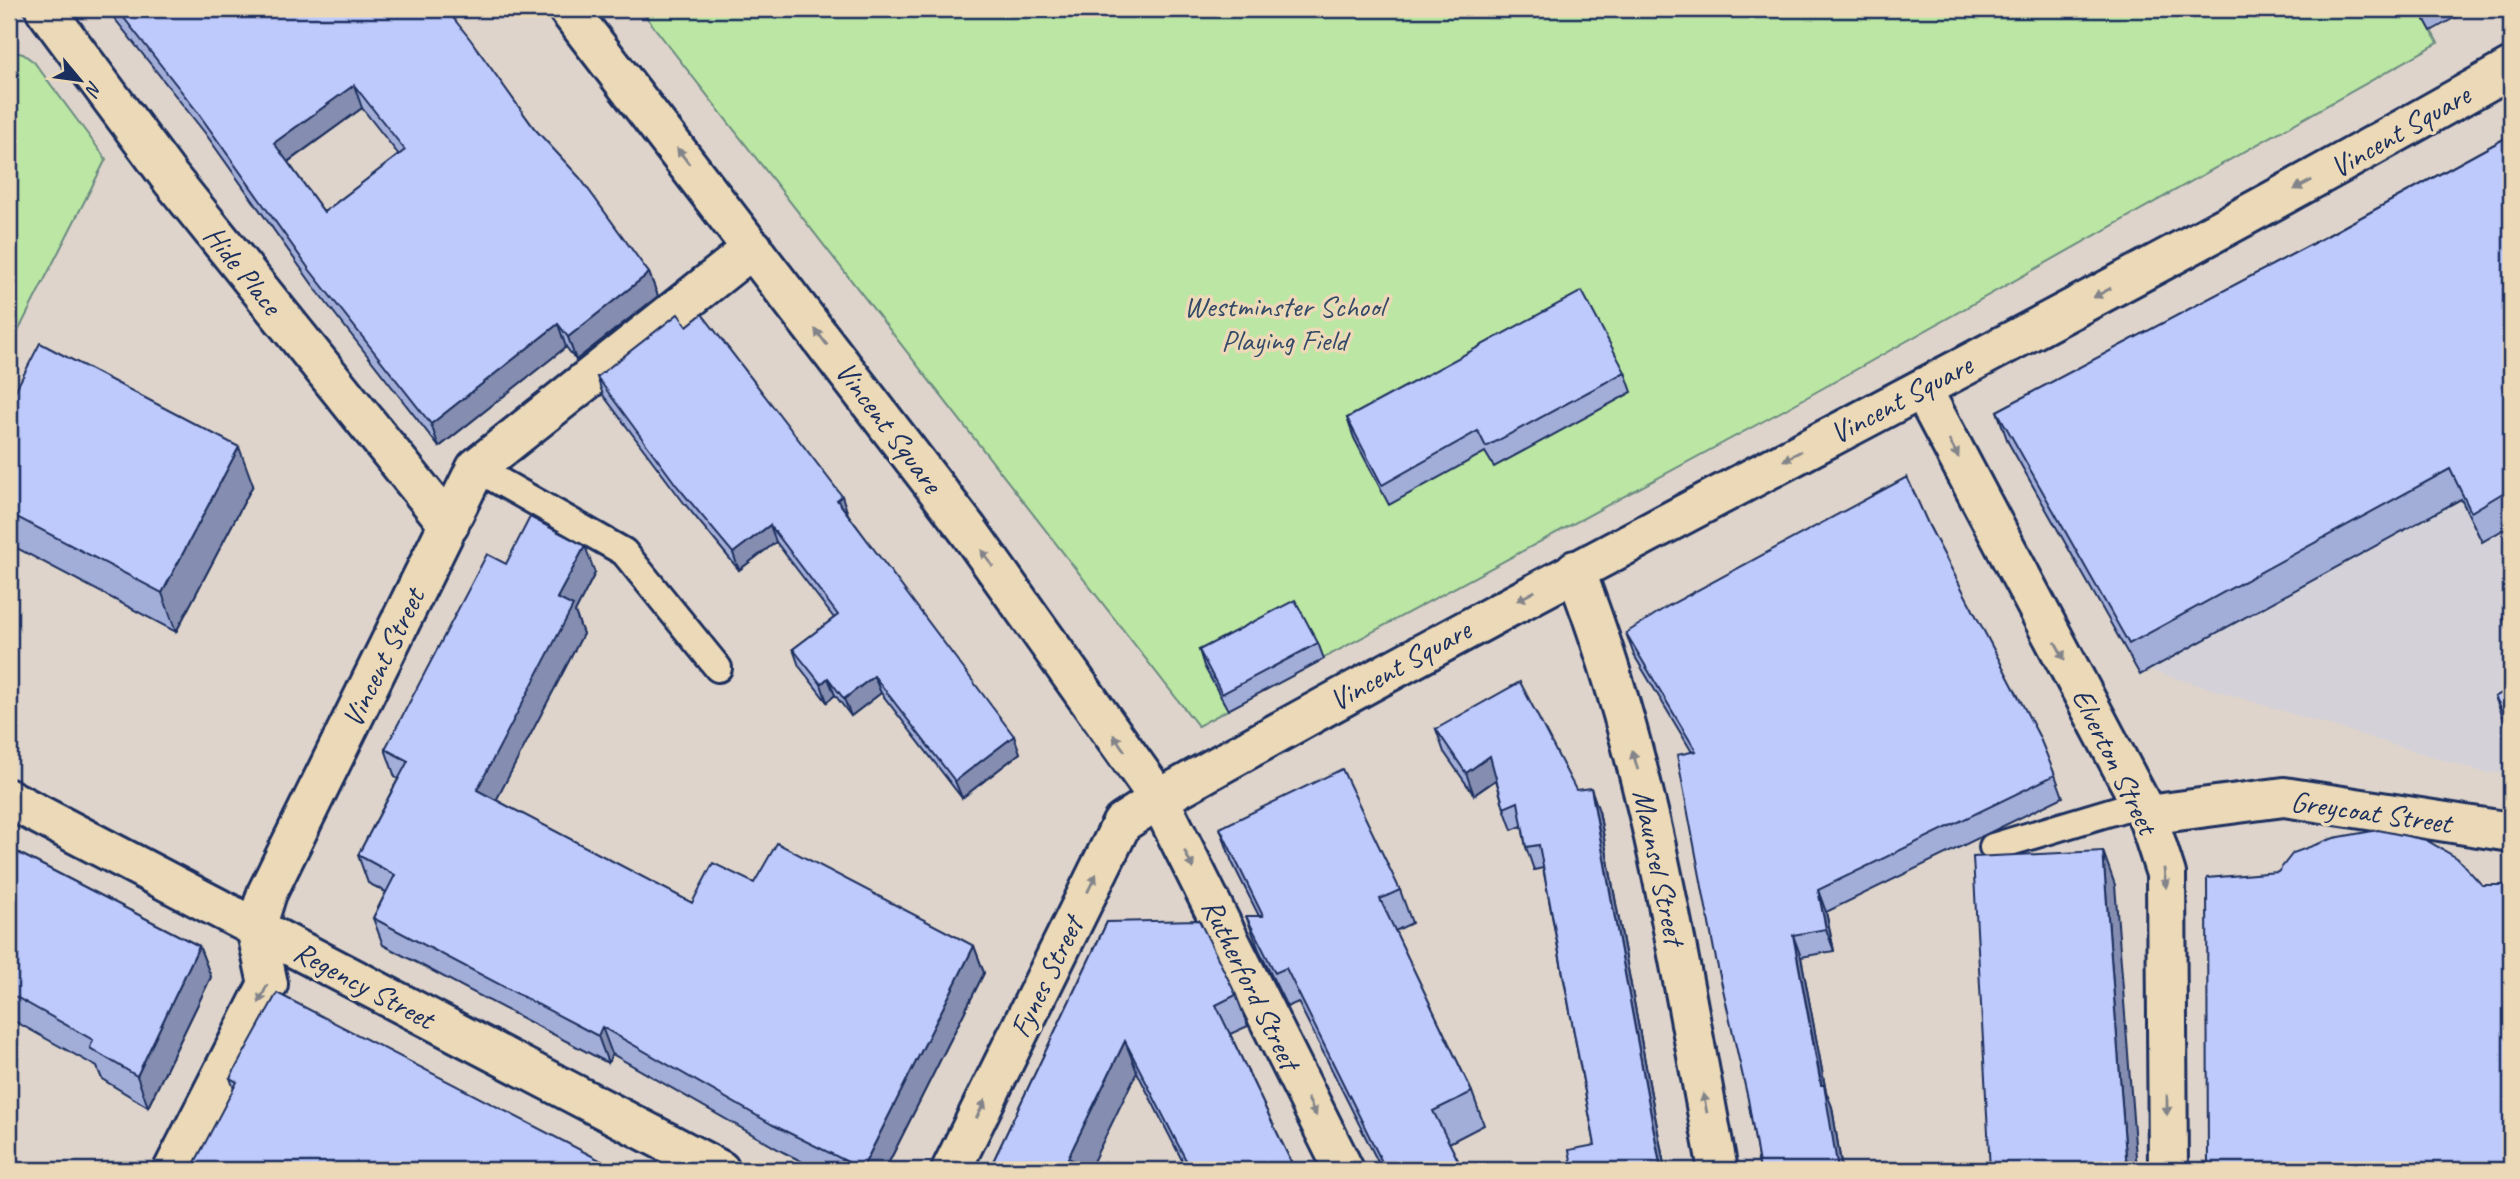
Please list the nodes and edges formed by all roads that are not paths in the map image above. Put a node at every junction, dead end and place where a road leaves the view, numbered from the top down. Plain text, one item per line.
1 (45, 9) edge
2 (568, 9) edge
3 (2511, 68) edge
4 (753, 248) junction
5 (1922, 389) junction
6 (476, 468) junction
7 (449, 525) junction
8 (1574, 570) junction
9 (718, 668) dead end
10 (9, 799) edge
11 (1159, 799) junction
12 (2144, 809) junction
13 (2511, 832) edge
14 (1993, 847) dead end
15 (256, 928) junction
16 (173, 1170) edge
17 (720, 1170) edge
18 (951, 1170) edge
19 (1344, 1170) edge
20 (1718, 1170) edge
21 (2168, 1170) edge

1 - 7 street, Hide Place
4 -> 2 street, Vincent Square
3 -> 5 street, Vincent Square
4 - 6 street, Vincent Street
11 -> 4 street, Vincent Square
5 -> 8 street, Vincent Square
5 -> 12 street, Elverton Street
6 - 7 street, Vincent Street
6 - 9 lane
7 - 15 street, Vincent Street
8 -> 11 street, Vincent Square
20 -> 8 street, Maunsel Street
10 - 15 street, Regency Street
18 -> 11 street, Fynes Street
11 -> 19 street, Rutherford Street
12 - 13 street, Greycoat Street
12 - 14 lane
12 -> 21 street, Elverton Street
15 -> 16 street, Vincent Street
15 - 17 street, Regency Street

